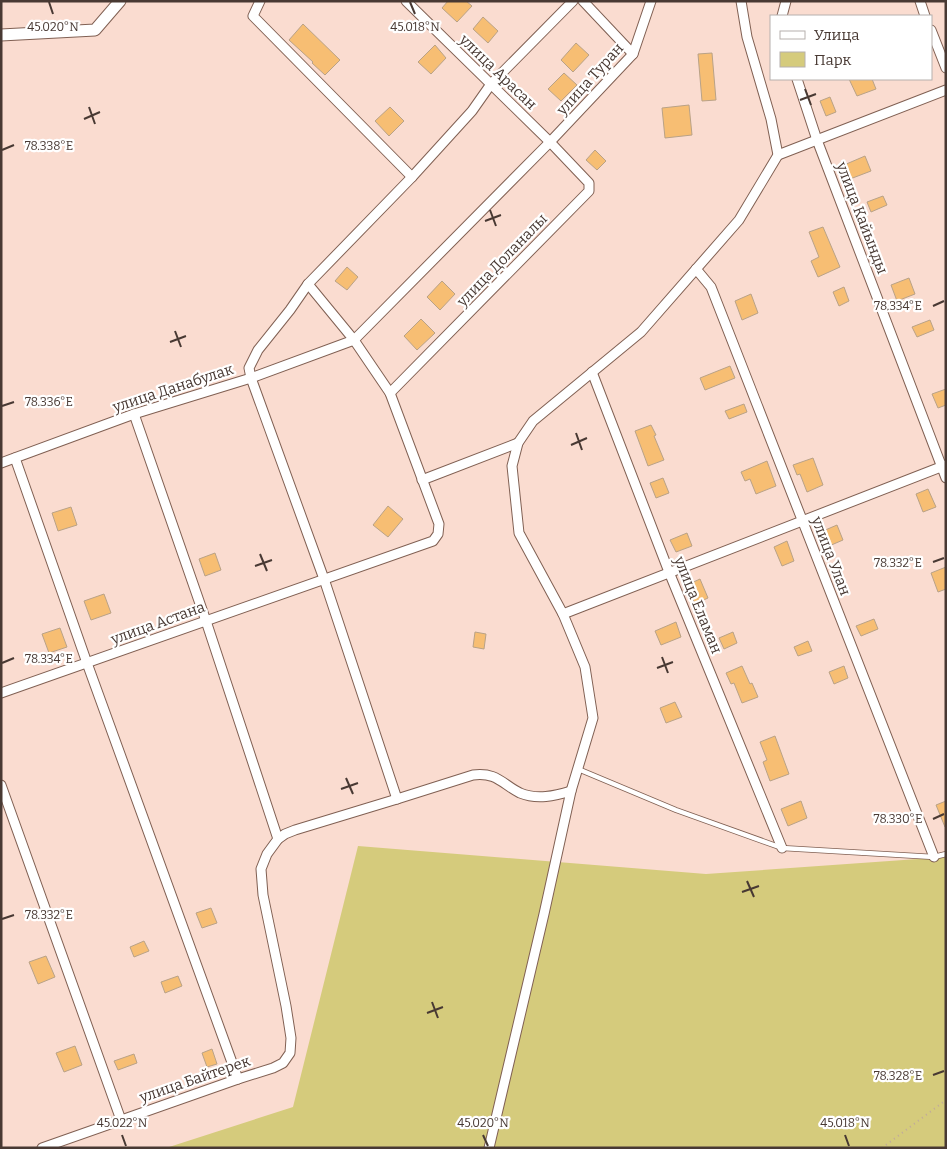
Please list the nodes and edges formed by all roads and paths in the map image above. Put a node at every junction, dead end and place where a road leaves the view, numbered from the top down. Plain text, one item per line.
1 (120, 1) edge
2 (260, 1) edge
3 (406, 1) edge
4 (572, 1) edge
5 (583, 1) edge
6 (651, 1) edge
7 (741, 1) edge
8 (786, 1) edge
9 (920, 1) edge
10 (782, 15) edge
11 (926, 15) edge
12 (932, 33) edge
13 (1, 35) edge
14 (634, 54) junction
15 (946, 68) edge
16 (797, 80) edge
17 (491, 84) junction
18 (946, 90) edge
19 (817, 140) junction
20 (550, 142) junction
21 (778, 155) junction
22 (412, 177) junction
23 (696, 269) junction
24 (308, 284) junction
25 (354, 340) junction
26 (592, 372) junction
27 (251, 378) junction
28 (390, 393) junction
29 (134, 414) junction
30 (518, 443) junction
31 (15, 458) junction
32 (1, 463) edge
33 (944, 466) edge
34 (946, 478) edge
35 (422, 480) junction
36 (802, 520) junction
37 (670, 572) junction
38 (324, 579) junction
39 (563, 614) junction
40 (206, 621) junction
41 (87, 663) junction
42 (1, 692) edge
43 (578, 769) junction
44 (1, 785) edge
45 (571, 791) junction
46 (398, 799) junction
47 (278, 839) junction
48 (782, 848) junction
49 (946, 854) edge
50 (934, 857) junction
51 (238, 1078) junction
52 (946, 1100) edge
53 (121, 1120) junction
54 (42, 1148) edge
55 (489, 1148) edge
56 (882, 1148) edge

1 - 13 street
2 - 22 street
3 - 17 street, улица Арасан
4 - 17 street
5 - 14 street
6 - 14 street, улица Туран
7 - 21 street
8 - 10 street
9 - 11 street
12 - 15 street
14 - 20 street, улица Туран
16 - 19 street, улица Кайынды
17 - 20 street, улица Арасан
17 - 22 street
18 - 19 street
19 - 21 street
19 - 33 street, улица Кайынды
20 - 25 street, улица Туран
20 - 28 street, улица Доланалы
21 - 23 street
22 - 24 street
23 - 26 street
23 - 36 street, улица Улан
24 - 25 street
24 - 27 street
25 - 27 street, улица Данабулак
25 - 28 street
26 - 30 street
26 - 37 street, улица Еламан
27 - 29 street, улица Данабулак
27 - 38 street
28 - 35 street
29 - 31 street, улица Данабулак
29 - 40 street
30 - 35 street
30 - 39 street
31 - 32 street, улица Данабулак
31 - 41 street
33 - 34 street, улица Кайынды
33 - 36 street
35 - 38 street, улица Астана
36 - 37 street
36 - 50 street, улица Улан
37 - 39 street
37 - 48 street, улица Еламан
38 - 40 street, улица Астана
38 - 46 street
39 - 43 street
40 - 41 street, улица Астана
40 - 47 street
41 - 42 street, улица Астана
41 - 51 street
43 - 45 street
43 - 48 lane
44 - 53 street
45 - 46 street
45 - 55 street
46 - 47 street
47 - 51 street, улица Байтерек
48 - 50 lane
49 - 50 lane
51 - 53 street, улица Байтерек
52 - 56 path
53 - 54 street, улица Байтерек

